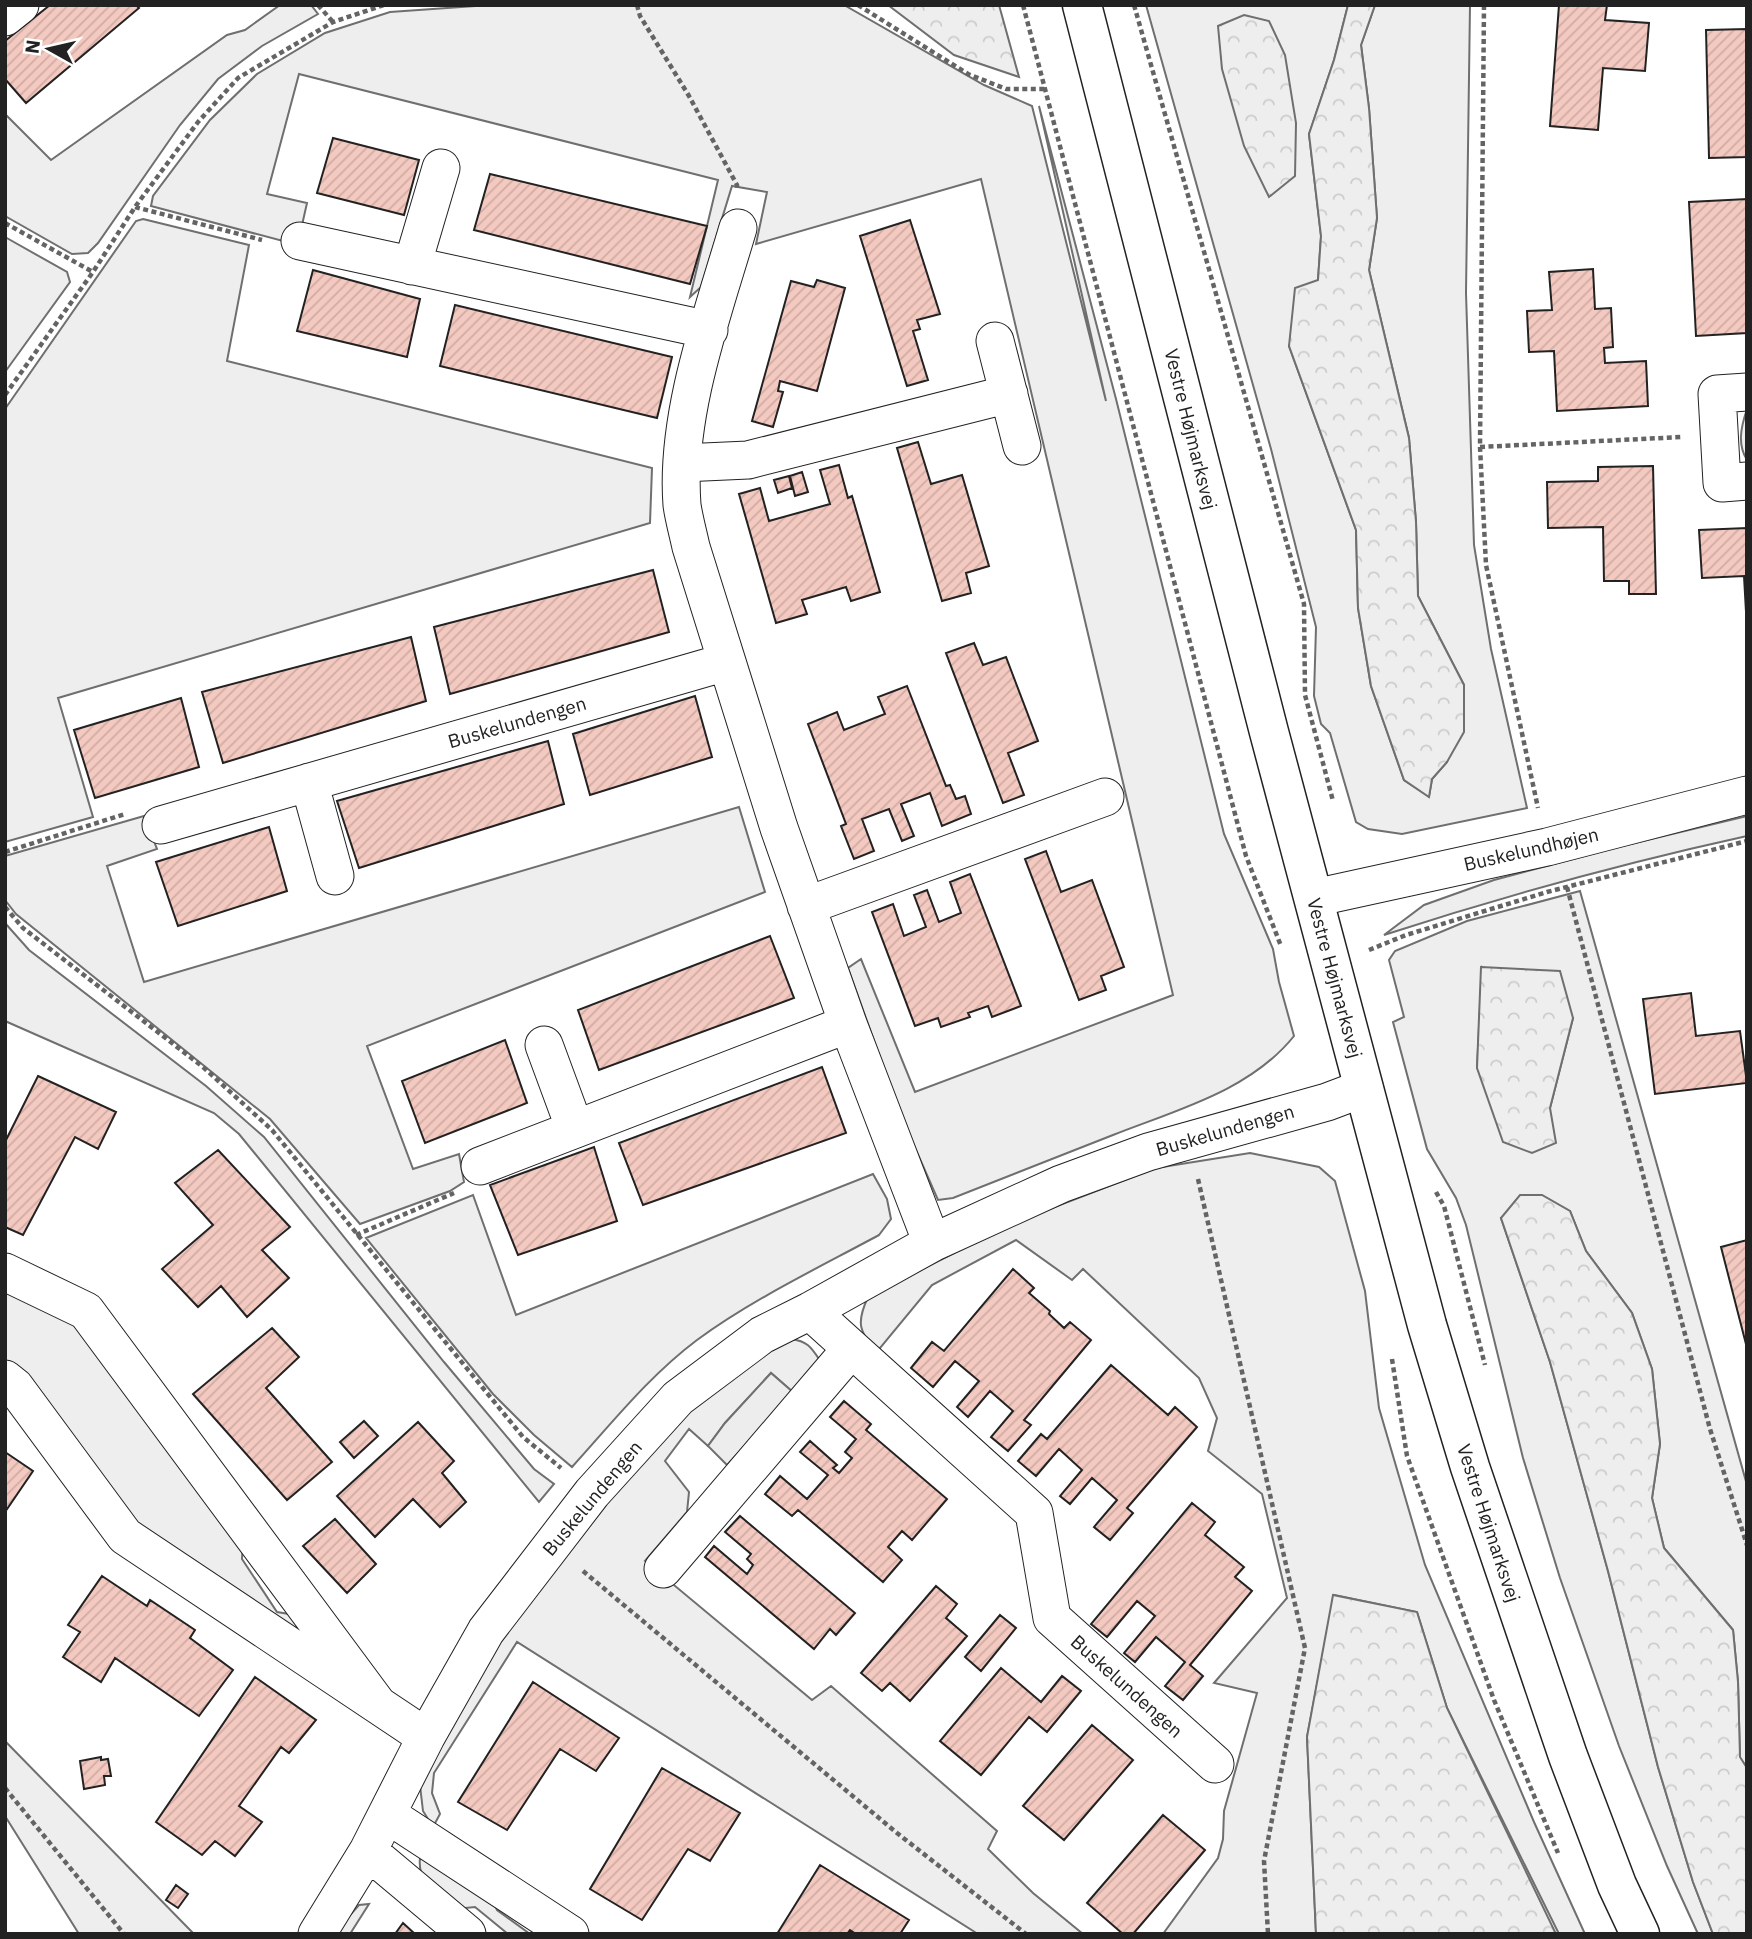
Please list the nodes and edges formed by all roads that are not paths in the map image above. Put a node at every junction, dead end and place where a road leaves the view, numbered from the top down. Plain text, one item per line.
1 (20, 5) edge
2 (1082, 5) edge
3 (5, 18) edge
4 (441, 168) dead end
5 (738, 228) road end
6 (300, 241) road end
7 (412, 267) junction
8 (709, 330) junction
9 (995, 341) dead end
10 (1747, 392) edge
11 (1009, 394) junction
12 (1022, 446) dead end
13 (682, 463) junction
14 (1747, 481) edge
15 (726, 662) junction
16 (309, 782) junction
17 (1747, 795) edge
18 (1105, 797) dead end
19 (161, 825) road end
20 (335, 876) dead end
21 (1314, 898) junction
22 (806, 906) junction
23 (848, 1024) junction
24 (544, 1045) dead end
25 (1364, 1088) junction
26 (575, 1129) junction
27 (480, 1166) road end
28 (932, 1243) junction
29 (5, 1272) edge
30 (810, 1311) junction
31 (851, 1349) junction
32 (5, 1379) edge
33 (663, 1569) dead end
34 (376, 1702) junction
35 (426, 1737) junction
36 (1215, 1764) dead end
37 (388, 1815) junction
38 (368, 1852) junction
39 (317, 1934) edge
40 (467, 1934) edge
41 (570, 1934) edge
42 (1640, 1934) edge

1 - 3 street
2 - 21 street, Vestre Højmarksvej
4 - 7 street
5 - 8 street
6 - 7 street
7 - 8 street
8 - 13 street
9 - 11 street
10 - 14 street
11 - 12 street
11 - 13 street
13 - 15 street
15 - 16 street, Buskelundengen
15 - 22 street
16 - 19 street, Buskelundengen
16 - 20 street
17 - 21 street, Buskelundhøjen
18 - 22 street
21 - 25 street, Vestre Højmarksvej
22 - 23 street
23 - 26 street
23 - 28 street
24 - 26 street
25 - 28 street, Buskelundengen
25 - 42 street, Vestre Højmarksvej
26 - 27 street
28 - 30 street, Buskelundengen
29 - 34 street
30 - 31 street, Buskelundengen
30 - 35 street, Buskelundengen
31 - 33 street
31 - 36 street, Buskelundengen
32 - 34 street
34 - 35 street
35 - 37 street, Buskelundengen
37 - 38 street, Buskelundengen
37 - 41 street
38 - 39 street, Buskelundengen
38 - 40 street

